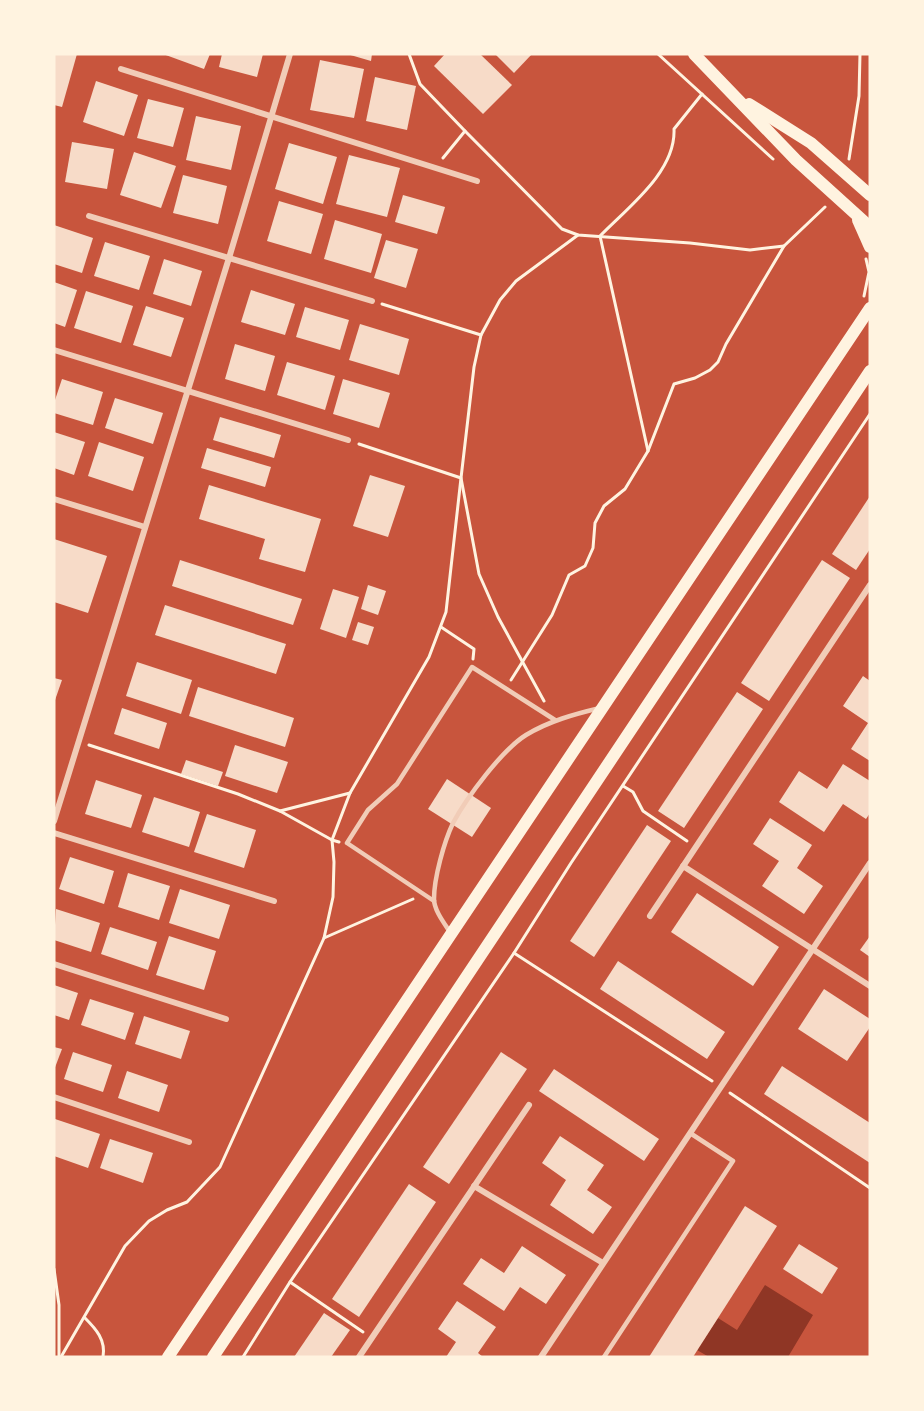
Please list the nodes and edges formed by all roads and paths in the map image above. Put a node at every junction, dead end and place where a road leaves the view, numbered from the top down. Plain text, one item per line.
1 (290, 54) edge
2 (409, 54) edge
3 (658, 54) edge
4 (693, 54) edge
5 (860, 54) edge
6 (121, 69) dead end
7 (702, 94) junction
8 (738, 98) junction
9 (271, 116) junction
10 (465, 131) junction
11 (781, 166) dead end
12 (436, 168) junction
13 (847, 173) junction
14 (477, 181) dead end
15 (869, 193) edge
16 (846, 207) junction
17 (89, 216) dead end
18 (856, 216) junction
19 (870, 228) edge
20 (578, 235) junction
21 (600, 236) junction
22 (784, 246) junction
23 (870, 247) edge
24 (229, 258) junction
25 (870, 299) edge
26 (372, 301) joint
27 (869, 310) edge
28 (482, 335) junction
29 (54, 350) edge
30 (870, 371) edge
31 (186, 391) junction
32 (870, 414) edge
33 (348, 440) joint
34 (648, 451) junction
35 (461, 478) junction
36 (54, 499) edge
37 (145, 527) junction
38 (870, 585) edge
39 (441, 627) junction
40 (522, 661) junction
41 (471, 667) junction
42 (505, 688) junction
43 (603, 708) junction
44 (555, 720) junction
45 (79, 741) junction
46 (623, 786) junction
47 (350, 793) junction
48 (280, 811) junction
49 (54, 821) edge
50 (54, 833) edge
51 (332, 840) junction
52 (347, 843) junction
53 (696, 847) junction
54 (870, 863) edge
55 (683, 866) junction
56 (424, 894) junction
57 (274, 900) dead end
58 (434, 901) junction
59 (650, 916) dead end
60 (453, 935) junction
61 (324, 938) junction
62 (813, 948) junction
63 (514, 953) junction
64 (54, 964) edge
65 (870, 986) edge
66 (226, 1019) dead end
67 (721, 1087) junction
68 (54, 1097) edge
69 (529, 1105) dead end
70 (690, 1133) junction
71 (189, 1142) dead end
72 (474, 1186) junction
73 (870, 1188) edge
74 (603, 1263) junction
75 (54, 1269) edge
76 (290, 1282) junction
77 (85, 1318) junction
78 (372, 1338) junction
79 (60, 1357) edge
80 (103, 1357) edge
81 (168, 1357) edge
82 (213, 1357) edge
83 (243, 1357) edge
84 (359, 1357) edge
85 (541, 1357) edge
86 (604, 1357) edge

1 - 9 street
2 - 10 path
3 - 7 path
4 - 8 main road
5 - 13 path
6 - 9 street
7 - 11 path
7 - 21 path
8 - 13 main road
8 - 16 main road
9 - 12 street
9 - 24 street
10 - 12 path
10 - 20 path
12 - 14 street
13 - 15 main road
16 - 18 main road
16 - 22 path
17 - 24 street
18 - 19 main road
18 - 23 main road
20 - 21 path
20 - 28 path
21 - 22 path
21 - 34 path
22 - 34 path
24 - 26 street
24 - 31 street
25 - 27 main road
26 - 28 path
27 - 43 main road
28 - 35 path
29 - 31 street
30 - 82 main road
31 - 33 street
31 - 37 street
32 - 46 path
33 - 35 path
34 - 40 path
35 - 39 path
35 - 40 path
36 - 37 street
37 - 45 street
38 - 53 street
39 - 41 path
39 - 47 path
40 - 42 path
40 - 44 path
41 - 42 lane
41 - 52 lane
42 - 44 lane
43 - 44 lane
43 - 60 main road
44 - 58 lane
45 - 48 path
45 - 49 street
46 - 53 path
46 - 63 path
47 - 48 path
47 - 51 path
48 - 51 path
50 - 57 street
51 - 52 path
51 - 61 path
52 - 56 lane
53 - 55 street
54 - 62 street
55 - 59 street
55 - 62 street
56 - 58 lane
56 - 61 path
58 - 60 lane
60 - 81 main road
61 - 77 path
62 - 65 street
62 - 67 street
63 - 67 path
63 - 76 path
64 - 66 street
67 - 70 street
67 - 73 path
68 - 71 street
69 - 72 street
70 - 74 street
70 - 86 lane
72 - 74 street
72 - 78 street
74 - 85 street
75 - 79 path
76 - 78 path
76 - 83 path
77 - 79 path
77 - 80 path
78 - 84 street

